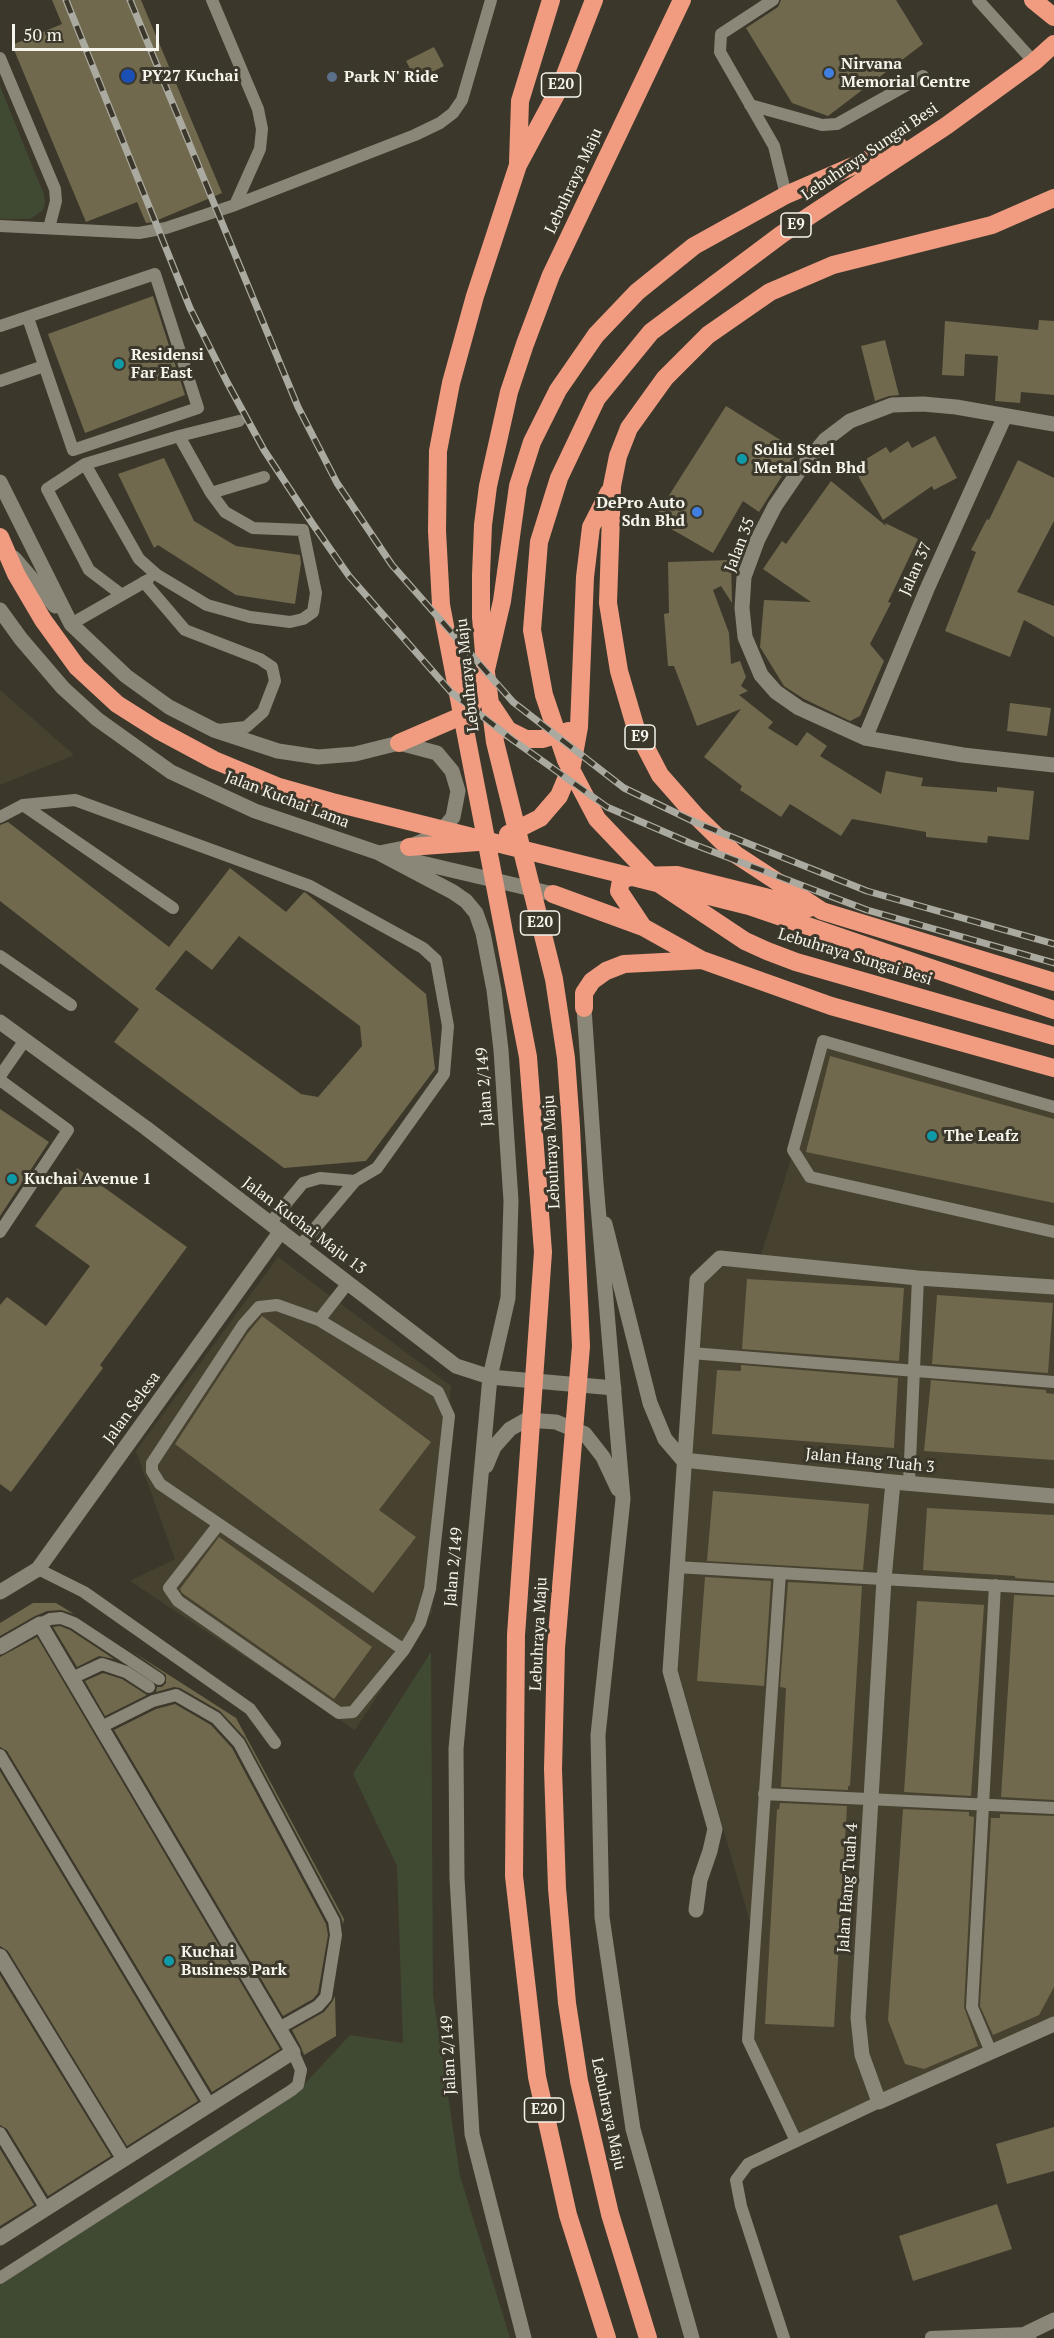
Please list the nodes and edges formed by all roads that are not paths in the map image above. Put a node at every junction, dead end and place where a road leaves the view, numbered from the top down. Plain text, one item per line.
1 (212, 0) edge
2 (491, 0) edge
3 (551, 0) edge
4 (594, 0) edge
5 (682, 0) edge
6 (773, 0) edge
7 (978, 0) edge
8 (1033, 0) edge
9 (1054, 17) edge
10 (1054, 44) edge
11 (0, 58) edge
12 (1034, 62) junction
13 (923, 76) dead end
14 (750, 105) junction
15 (946, 126) junction
16 (518, 165) junction
17 (786, 195) junction
18 (1054, 198) edge
19 (235, 205) junction
20 (0, 226) edge
21 (49, 228) junction
22 (28, 318) junction
23 (0, 326) edge
24 (44, 366) junction
25 (0, 381) edge
26 (1005, 416) junction
27 (239, 421) dead end
28 (1054, 424) edge
29 (179, 436) junction
30 (85, 464) junction
31 (264, 477) dead end
32 (0, 482) edge
33 (612, 486) junction
34 (212, 493) junction
35 (0, 538) edge
36 (157, 575) junction
37 (144, 582) junction
38 (122, 595) junction
39 (0, 610) edge
40 (71, 624) junction
41 (481, 691) junction
42 (579, 728) junction
43 (214, 730) junction
44 (865, 738) junction
45 (399, 743) junction
46 (1054, 765) edge
47 (23, 805) junction
48 (0, 817) edge
49 (408, 847) junction
50 (379, 853) junction
51 (553, 894) joint
52 (173, 908) dead end
53 (822, 911) junction
54 (643, 927) junction
55 (0, 956) edge
56 (702, 960) junction
57 (1054, 982) edge
58 (71, 1005) dead end
59 (584, 1008) joint
60 (1054, 1010) edge
61 (0, 1022) edge
62 (1054, 1036) edge
63 (25, 1040) junction
64 (1054, 1068) edge
65 (0, 1078) edge
66 (1054, 1107) edge
67 (355, 1181) junction
68 (596, 1183) junction
69 (276, 1227) junction
70 (0, 1232) edge
71 (1054, 1232) edge
72 (300, 1246) junction
73 (918, 1278) junction
74 (348, 1282) junction
75 (1054, 1287) edge
76 (319, 1320) junction
77 (692, 1353) junction
78 (913, 1370) junction
79 (490, 1377) junction
80 (1054, 1382) edge
81 (614, 1388) junction
82 (683, 1460) junction
83 (480, 1480) junction
84 (901, 1483) junction
85 (1054, 1496) edge
86 (623, 1499) junction
87 (219, 1524) junction
88 (676, 1567) junction
89 (38, 1569) junction
90 (780, 1573) junction
91 (884, 1579) junction
92 (995, 1585) junction
93 (1054, 1589) edge
94 (0, 1592) edge
95 (40, 1624) junction
96 (0, 1647) edge
97 (404, 1650) junction
98 (72, 1678) junction
99 (159, 1679) dead end
100 (149, 1688) dead end
101 (101, 1727) junction
102 (275, 1743) dead end
103 (0, 1755) edge
104 (764, 1794) junction
105 (872, 1799) junction
106 (982, 1805) junction
107 (1054, 1808) edge
108 (696, 1910) dead end
109 (0, 1956) edge
110 (1054, 2024) edge
111 (279, 2028) junction
112 (293, 2052) junction
113 (991, 2052) junction
114 (879, 2102) junction
115 (210, 2105) junction
116 (0, 2133) edge
117 (796, 2141) junction
118 (124, 2159) junction
119 (46, 2209) junction
120 (0, 2238) edge
121 (0, 2278) edge
122 (1054, 2320) edge
123 (1028, 2335) edge
124 (931, 2337) edge
125 (524, 2338) edge
126 (607, 2338) edge
127 (648, 2338) edge
128 (692, 2338) edge
129 (784, 2338) edge

1 - 19 lane
2 - 19 lane
3 - 16 highway
4 - 16 highway, Lebuhraya Maju / E20
5 - 127 highway, Lebuhraya Maju / E20
6 - 14 lane
7 - 12 lane
8 - 9 highway
10 - 12 highway, Lebuhraya Sungai Besi / E9
11 - 21 lane
12 - 15 highway, Lebuhraya Sungai Besi / E9
13 - 14 lane
14 - 17 lane
15 - 17 highway
15 - 62 highway, Lebuhraya Sungai Besi / E9
16 - 126 highway, Lebuhraya Maju / E20
17 - 41 highway
18 - 33 highway, Lebuhraya Sungai Besi / E9
19 - 21 lane
20 - 21 lane
22 - 23 lane
22 - 24 lane
22 - 24 lane
24 - 25 lane
26 - 28 street, Jalan 35
26 - 44 street, Jalan 37
26 - 44 street, Jalan 35
27 - 29 lane
29 - 30 lane
29 - 34 lane
30 - 36 lane
30 - 38 lane
31 - 34 lane
32 - 40 street
33 - 42 highway
33 - 53 highway, Lebuhraya Sungai Besi / E9
34 - 36 lane
35 - 40 street
35 - 60 highway
36 - 37 lane
37 - 38 lane
37 - 43 lane
38 - 40 lane
39 - 50 street, Jalan Kuchai Lama
40 - 43 street
41 - 42 highway
41 - 45 highway
42 - 49 highway
43 - 45 street
44 - 46 street, Jalan 35
45 - 49 street
47 - 48 lane
47 - 52 lane
47 - 67 lane
49 - 50 street
50 - 51 street, Jalan Kuchai Lama
50 - 79 street, Jalan 2/149
51 - 54 highway
53 - 54 highway
53 - 57 highway, Lebuhraya Sungai Besi / E9
54 - 56 highway
55 - 58 lane
56 - 59 highway
56 - 64 highway
59 - 68 street
61 - 63 street, Jalan Kuchai Maju 13
63 - 65 lane
63 - 69 street, Jalan Kuchai Maju 13
65 - 70 lane
66 - 71 lane
67 - 69 lane
67 - 72 lane
68 - 81 street
68 - 82 street
69 - 72 street, Jalan Kuchai Maju 13
69 - 89 street, Jalan Selesa
72 - 74 street, Jalan Kuchai Maju 13
73 - 75 street
73 - 77 street
73 - 78 lane
74 - 76 lane
74 - 79 street, Jalan Kuchai Maju 13
76 - 87 lane
76 - 97 lane
77 - 78 lane
77 - 82 street
78 - 80 lane
78 - 84 lane
79 - 81 street, Jalan Kuchai Maju 13
79 - 83 street, Jalan 2/149
81 - 86 street
82 - 84 street, Jalan Hang Tuah 3
82 - 88 street
83 - 86 street
83 - 125 street, Jalan 2/149
84 - 85 street, Jalan Hang Tuah 3
84 - 91 street, Jalan Hang Tuah 4
86 - 128 street
87 - 97 lane
87 - 97 lane
88 - 90 lane
88 - 108 street
89 - 94 street, Jalan Selesa
89 - 102 lane
90 - 91 lane
90 - 104 lane
91 - 92 lane
91 - 105 street, Jalan Hang Tuah 4
92 - 93 lane
92 - 106 lane
95 - 96 street
95 - 98 street
95 - 99 lane
98 - 100 lane
98 - 101 street
101 - 111 street
101 - 111 lane
103 - 115 lane
104 - 105 lane
104 - 117 lane
105 - 106 lane
105 - 114 street, Jalan Hang Tuah 4
106 - 107 lane
106 - 113 lane
109 - 118 street
110 - 113 street
111 - 112 street
112 - 115 street
112 - 121 lane
113 - 114 street
114 - 117 lane
115 - 118 street
116 - 119 lane
117 - 129 lane
118 - 119 street
119 - 120 street
122 - 123 street
123 - 124 lane

